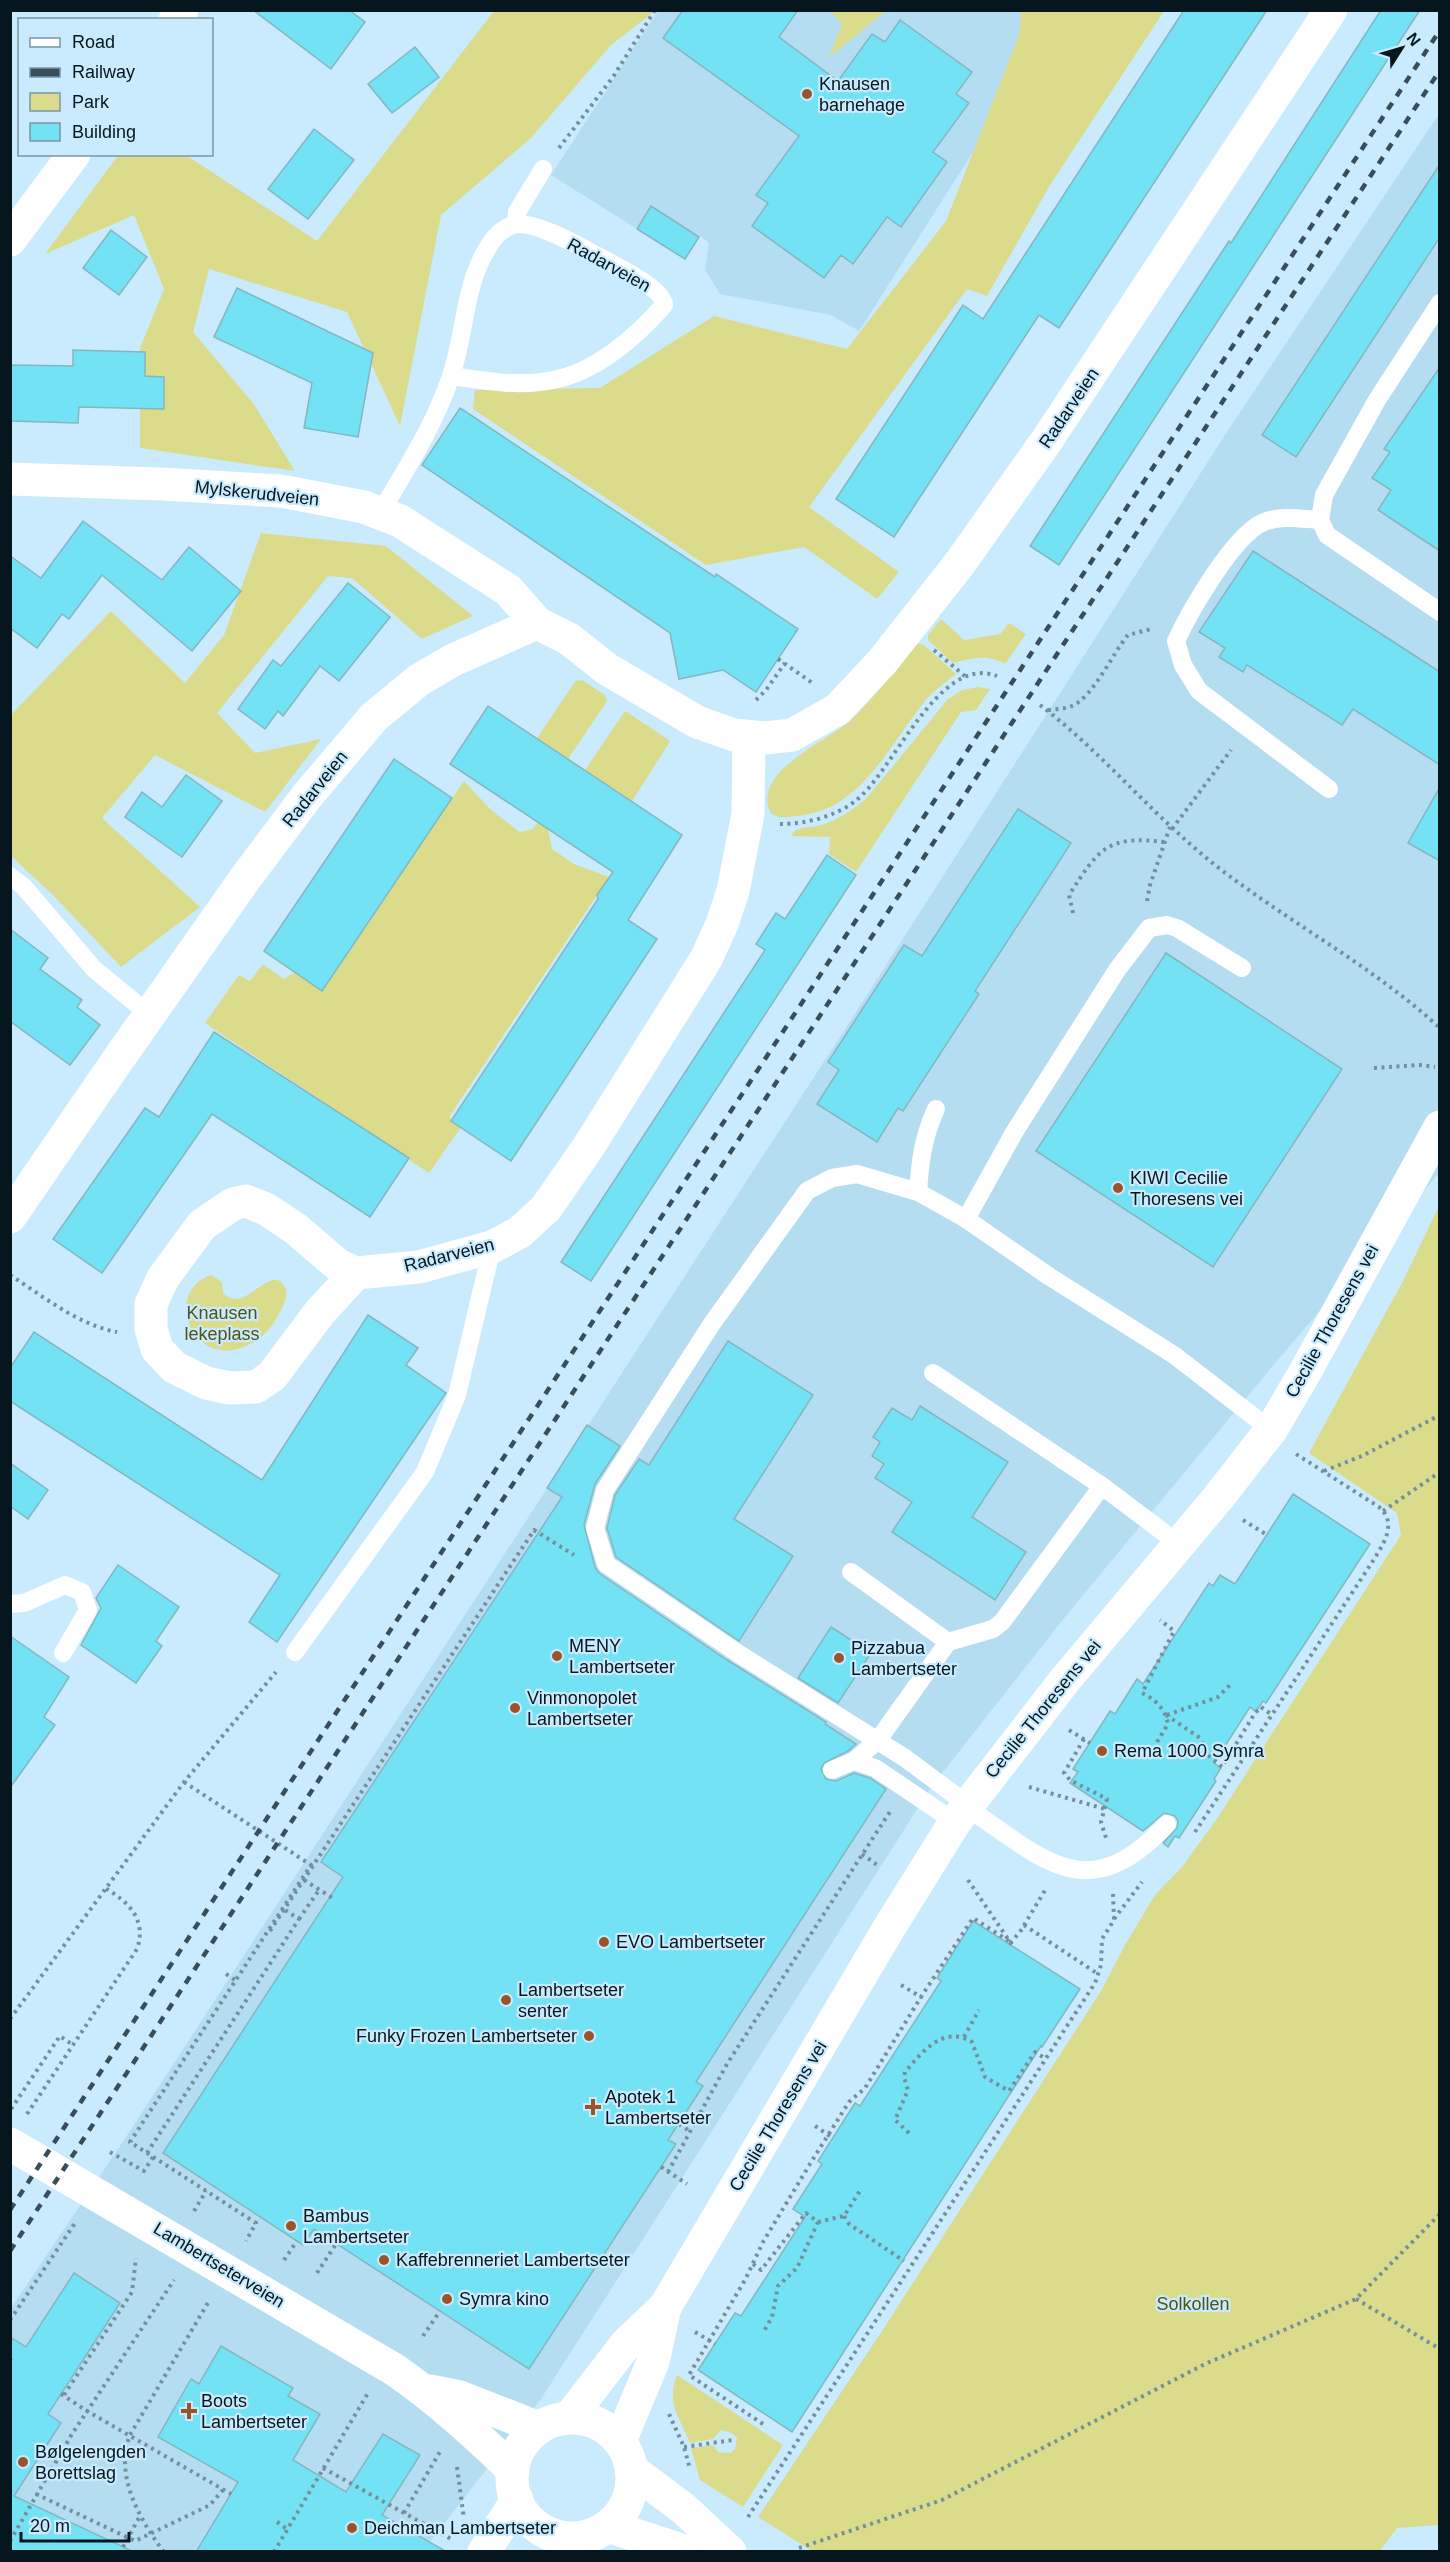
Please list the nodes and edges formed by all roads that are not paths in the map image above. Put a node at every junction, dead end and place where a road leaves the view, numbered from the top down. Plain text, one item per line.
1 (1331, 10) edge
2 (73, 156) edge
3 (543, 169) road end
4 (516, 224) junction
5 (10, 240) edge
6 (1440, 303) edge
7 (451, 376) junction
8 (10, 479) edge
9 (380, 513) junction
10 (1320, 520) junction
11 (1440, 612) edge
12 (537, 623) junction
13 (749, 737) junction
14 (1329, 789) dead end
15 (10, 876) edge
16 (1242, 968) dead end
17 (150, 1015) junction
18 (936, 1110) dead end
19 (1440, 1127) edge
20 (918, 1192) junction
21 (10, 1217) edge
22 (966, 1219) junction
23 (492, 1247) junction
24 (356, 1273) junction
25 (933, 1373) dead end
26 (1271, 1430) junction
27 (1102, 1486) junction
28 (1179, 1544) junction
29 (851, 1572) dead end
30 (10, 1604) edge
31 (948, 1642) junction
32 (295, 1652) road end
33 (63, 1653) dead end
34 (878, 1740) junction
35 (854, 1761) junction
36 (832, 1770) dead end
37 (963, 1811) junction
38 (1167, 1824) dead end
39 (18, 2130) edge
40 (664, 2307) junction
41 (425, 2390) junction
42 (569, 2418) junction
43 (539, 2428) junction
44 (626, 2455) junction
45 (514, 2485) junction
46 (608, 2526) junction
47 (547, 2544) edge
48 (473, 2548) edge
49 (687, 2552) edge
50 (730, 2552) edge

1 - 13 street, Radarveien
2 - 5 street
3 - 4 lane
4 - 7 lane
4 - 7 lane, Radarveien
6 - 10 lane
7 - 9 lane
8 - 9 street, Mylskerudveien
9 - 12 street, Mylskerudveien
10 - 11 lane
10 - 14 lane
12 - 13 street, Radarveien
12 - 17 street, Radarveien
13 - 23 street, Radarveien
15 - 17 lane
16 - 22 lane
17 - 21 street, Radarveien
18 - 20 lane
19 - 26 street, Cecilie Thoresens vei
20 - 22 lane
20 - 34 lane
22 - 26 lane
23 - 24 street, Radarveien
23 - 32 lane
24 - 24 street
25 - 27 lane
26 - 28 street, Cecilie Thoresens vei
27 - 28 lane
27 - 31 lane
28 - 37 street, Cecilie Thoresens vei
29 - 31 lane
30 - 33 lane
31 - 34 lane
34 - 35 lane
34 - 37 lane
35 - 36 lane
35 - 37 lane
37 - 38 lane
37 - 40 street, Cecilie Thoresens vei
39 - 41 street, Lambertseterveien
40 - 42 street, Cecilie Thoresens vei
40 - 44 street, Cecilie Thoresens vei
41 - 43 street, Lambertseterveien
41 - 45 street, Lambertseterveien
42 - 43 street
42 - 44 street
43 - 45 street
44 - 46 street
44 - 50 street
45 - 47 street
45 - 48 street
46 - 47 street
46 - 49 street

